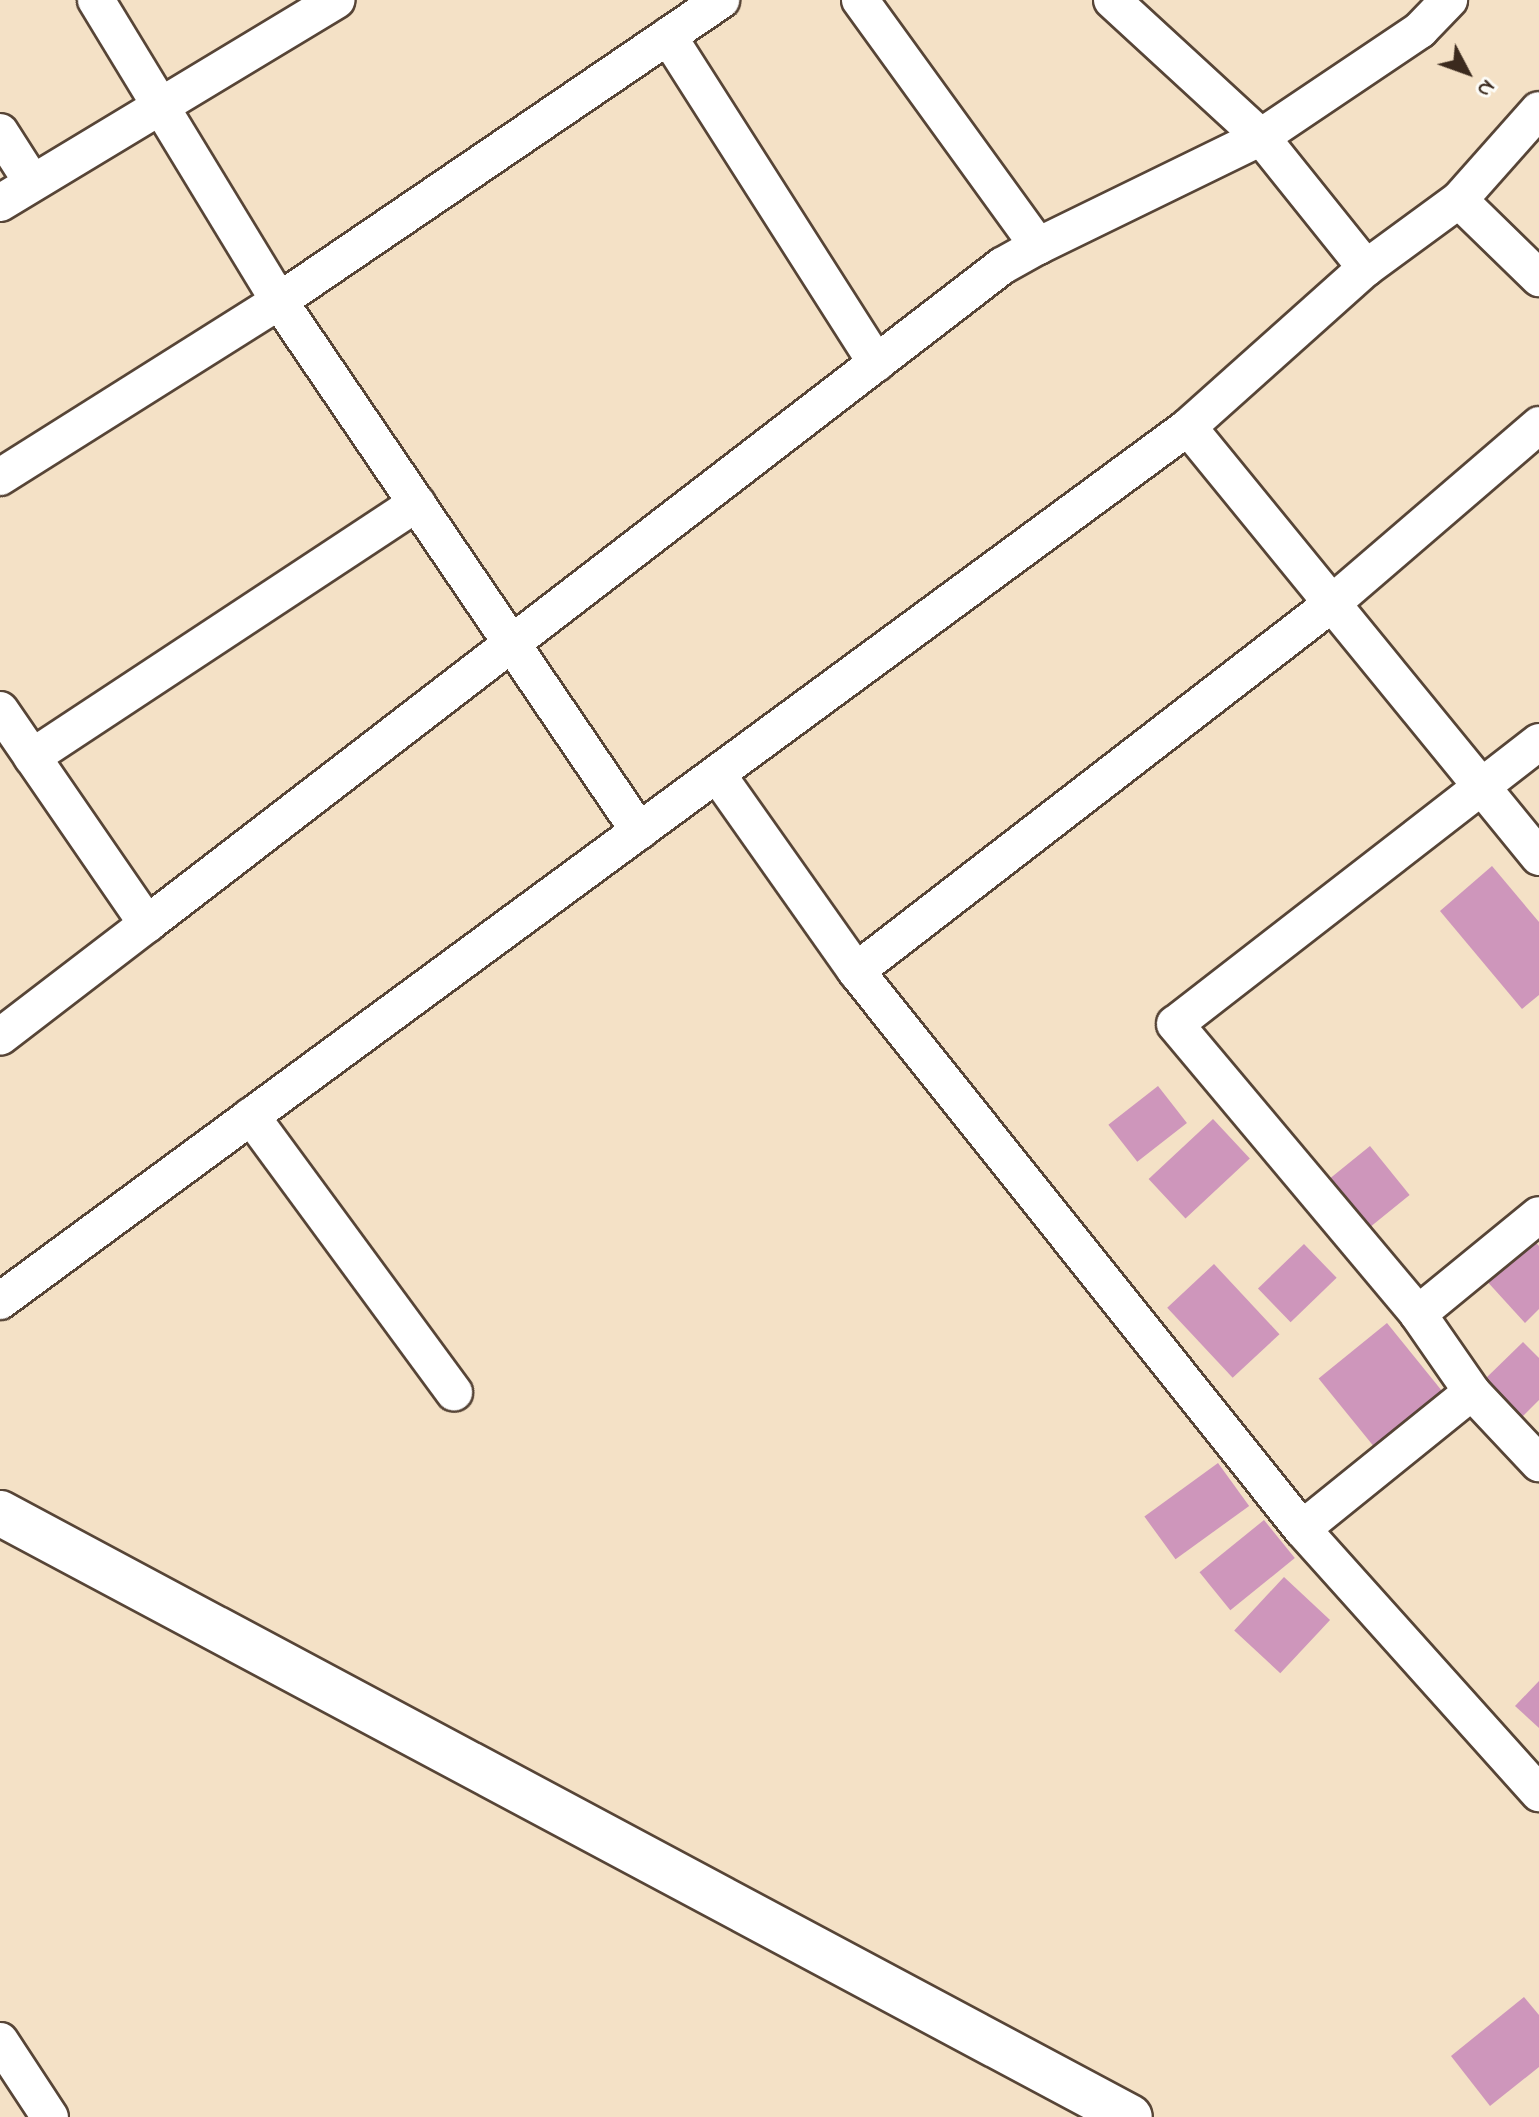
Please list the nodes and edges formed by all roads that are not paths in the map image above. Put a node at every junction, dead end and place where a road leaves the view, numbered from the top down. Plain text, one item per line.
1 (96, 0) edge
2 (337, 0) edge
3 (721, 0) edge
4 (860, 0) edge
5 (1449, 0) edge
6 (1127, 5) edge
7 (668, 36) junction
8 (162, 104) junction
9 (1539, 110) edge
10 (0, 132) edge
11 (1261, 137) junction
12 (32, 182) junction
13 (1459, 200) junction
14 (0, 203) edge
15 (1038, 246) junction
16 (1366, 268) junction
17 (1539, 278) edge
18 (279, 301) junction
19 (876, 363) junction
20 (1539, 425) edge
21 (1188, 427) junction
22 (0, 477) edge
23 (417, 503) junction
24 (1330, 605) junction
25 (512, 642) junction
26 (0, 710) edge
27 (1539, 742) edge
28 (32, 757) junction
29 (717, 774) junction
30 (1479, 788) junction
31 (639, 831) junction
32 (1539, 857) edge
33 (147, 924) junction
34 (856, 971) junction
35 (0, 1037) edge
36 (251, 1116) junction
37 (1537, 1220) edge
38 (0, 1301) edge
39 (1418, 1314) junction
40 (454, 1392) dead end
41 (1472, 1392) junction
42 (1539, 1463) edge
43 (0, 1513) edge
44 (1302, 1529) junction
45 (1539, 1793) edge
46 (0, 2041) edge
47 (50, 2117) edge
48 (1130, 2117) edge

1 - 8 street
2 - 8 street
3 - 7 street
4 - 15 street
5 - 11 street
6 - 11 street
7 - 18 street
7 - 19 street
8 - 12 street
8 - 18 street
9 - 13 street
10 - 12 street
11 - 15 street
11 - 16 street
12 - 14 street
13 - 16 street
13 - 17 street
15 - 19 street
16 - 21 street
18 - 22 street
18 - 23 street
19 - 25 street
20 - 24 street
21 - 24 street
21 - 29 street
23 - 25 street
23 - 28 street
24 - 30 street
24 - 34 street
25 - 31 street
25 - 33 street
26 - 28 street
27 - 30 street
28 - 33 street
29 - 31 street
29 - 34 street
30 - 32 street
30 - 39 street
31 - 36 street
33 - 35 street
34 - 44 street
36 - 38 street
36 - 40 street
37 - 39 street
39 - 41 street
41 - 42 street
41 - 44 street
43 - 48 street
44 - 45 street
46 - 47 street

